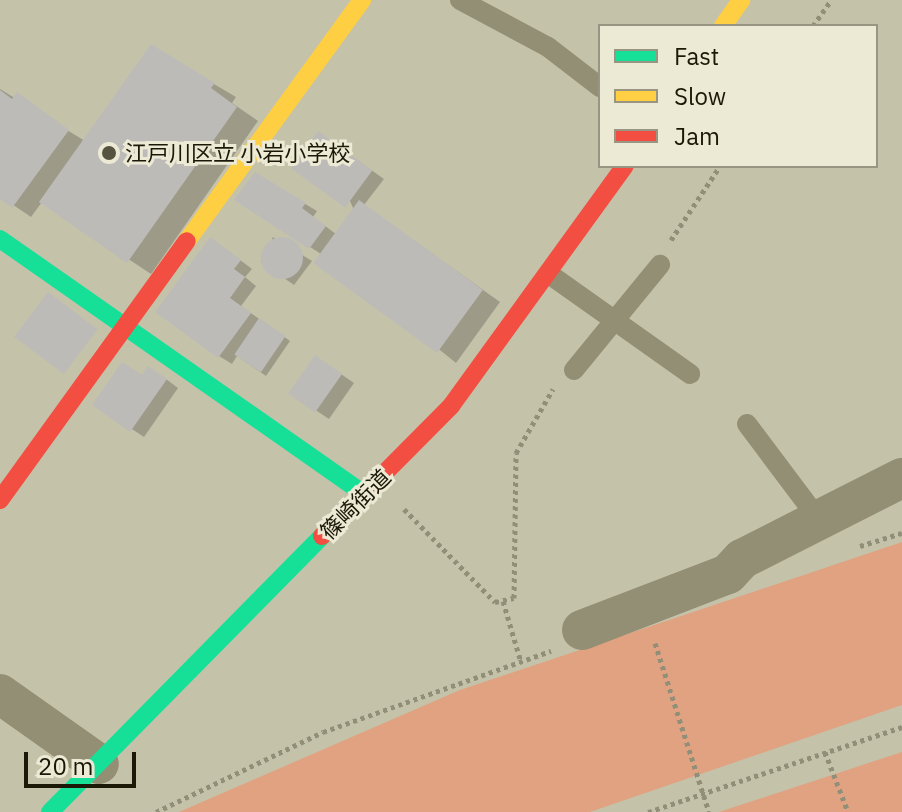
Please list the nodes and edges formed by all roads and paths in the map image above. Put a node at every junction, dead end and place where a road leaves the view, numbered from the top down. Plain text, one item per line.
1 (362, 0) edge
2 (460, 0) edge
3 (741, 0) edge
4 (831, 0) edge
5 (724, 24) edge
6 (814, 24) edge
7 (598, 85) edge
8 (624, 168) edge
9 (719, 168) edge
10 (0, 239) edge
11 (660, 265) joint
12 (549, 274) junction
13 (617, 322) junction
14 (123, 327) junction
15 (574, 370) joint
16 (690, 374) dead end
17 (747, 424) dead end
18 (902, 478) edge
19 (365, 495) junction
20 (0, 500) edge
21 (395, 501) dead end
22 (819, 520) junction
23 (902, 533) edge
24 (845, 550) dead end
25 (503, 601) junction
26 (572, 638) joint
27 (654, 638) dead end
28 (521, 662) junction
29 (0, 694) edge
30 (902, 727) edge
31 (825, 752) junction
32 (99, 764) junction
33 (703, 793) junction
34 (50, 812) edge
35 (156, 812) edge
36 (648, 812) edge
37 (709, 812) edge
38 (848, 812) edge

1 - 14 street
2 - 7 lane
3 - 5 street
4 - 6 path
8 - 12 street, 篠崎街道
9 - 11 path
10 - 14 street
11 - 13 lane
12 - 13 lane
12 - 19 street, 篠崎街道
13 - 15 lane
13 - 16 lane
14 - 19 street
14 - 20 street
15 - 25 path
17 - 22 lane
18 - 22 street
19 - 32 street, 篠崎街道
21 - 25 path
22 - 26 street
23 - 24 path
25 - 28 path
26 - 28 path
27 - 33 path
28 - 35 path
29 - 32 street
30 - 31 path
31 - 33 path
31 - 38 path
32 - 34 street, 篠崎街道
33 - 36 path
33 - 37 path

